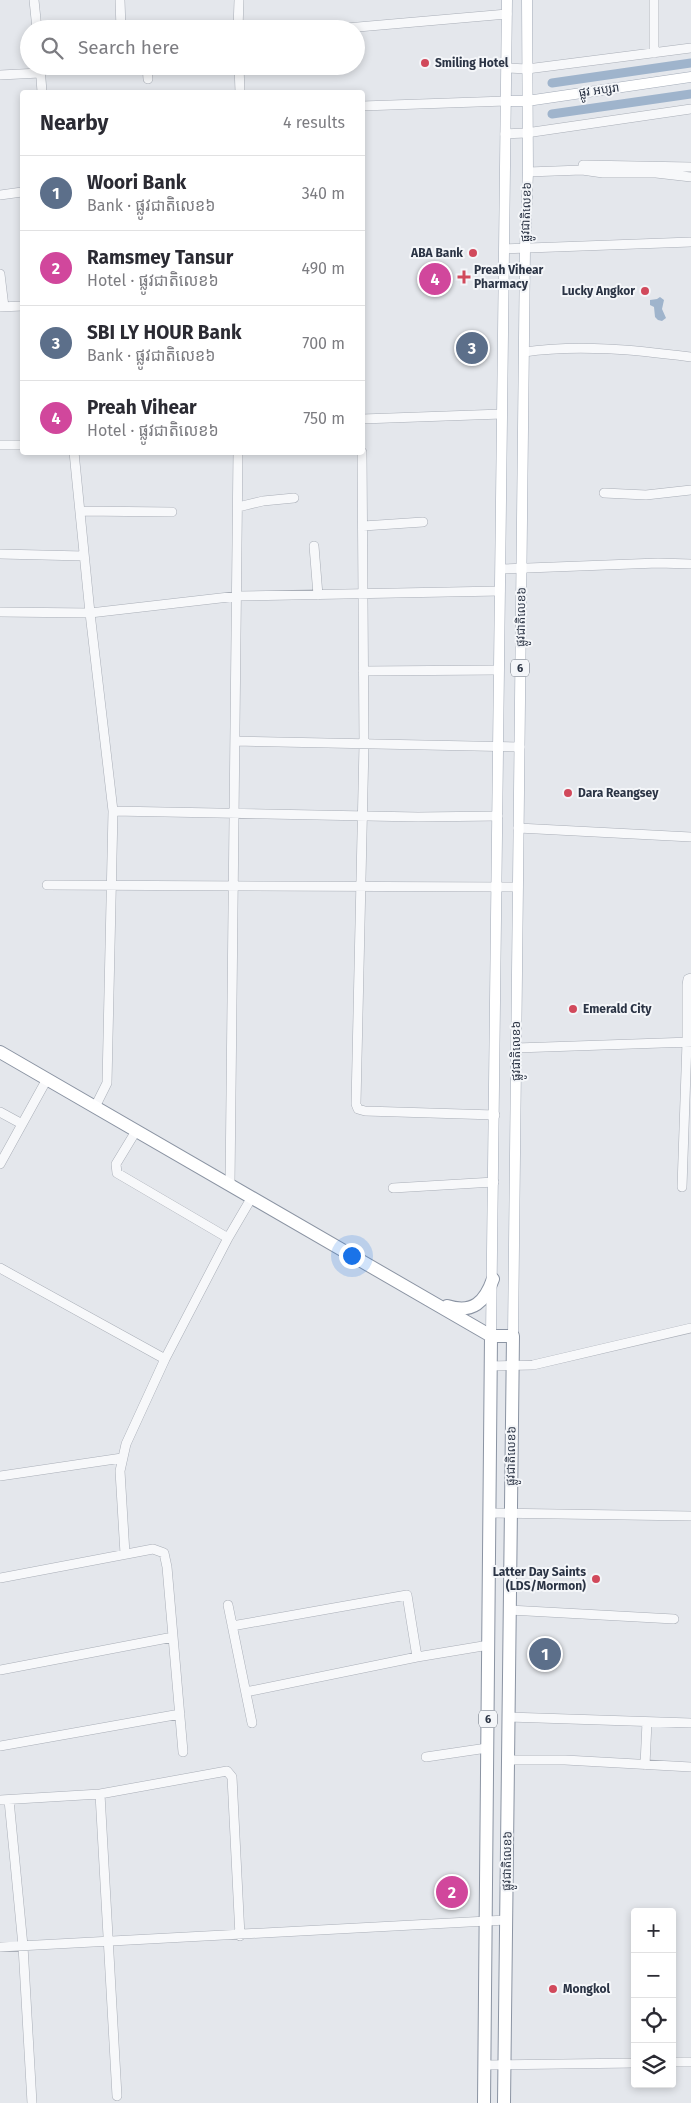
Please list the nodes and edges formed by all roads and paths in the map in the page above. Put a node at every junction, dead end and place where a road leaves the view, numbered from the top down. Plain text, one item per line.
1 (34, 0) edge
2 (120, 0) edge
3 (239, 0) edge
4 (507, 0) edge
5 (527, 0) edge
6 (654, 0) edge
7 (507, 14) junction
8 (36, 20) edge
9 (121, 20) edge
10 (238, 20) edge
11 (365, 26) edge
12 (691, 48) edge
13 (654, 53) junction
14 (506, 68) junction
15 (527, 69) junction
16 (20, 72) edge
17 (0, 75) edge
18 (41, 75) edge
19 (148, 75) edge
20 (239, 75) edge
21 (691, 77) edge
22 (148, 79) dead end
23 (42, 90) edge
24 (240, 90) edge
25 (527, 100) junction
26 (506, 101) junction
27 (365, 106) edge
28 (691, 109) edge
29 (526, 133) junction
30 (506, 134) junction
31 (691, 167) edge
32 (555, 171) junction
33 (528, 172) junction
34 (691, 176) edge
35 (20, 192) edge
36 (0, 194) edge
37 (691, 242) edge
38 (525, 248) junction
39 (504, 249) junction
40 (0, 274) edge
41 (20, 306) edge
42 (2, 307) edge
43 (524, 352) junction
44 (691, 357) edge
45 (502, 414) junction
46 (365, 418) edge
47 (20, 445) edge
48 (0, 446) edge
49 (74, 455) edge
50 (238, 455) edge
51 (362, 455) edge
52 (691, 490) edge
53 (604, 494) dead end
54 (294, 498) dead end
55 (238, 507) junction
56 (81, 511) junction
57 (172, 512) dead end
58 (423, 522) dead end
59 (363, 526) junction
60 (314, 546) dead end
61 (0, 554) edge
62 (84, 556) junction
63 (691, 564) edge
64 (521, 568) junction
65 (501, 569) junction
66 (500, 591) junction
67 (362, 594) junction
68 (318, 595) junction
69 (238, 596) junction
70 (0, 612) edge
71 (90, 613) junction
72 (500, 670) junction
73 (363, 671) junction
74 (236, 740) junction
75 (364, 744) junction
76 (498, 747) junction
77 (520, 747) junction
78 (113, 811) junction
79 (236, 813) junction
80 (362, 815) junction
81 (498, 816) junction
82 (518, 828) junction
83 (691, 837) edge
84 (47, 885) dead end
85 (111, 885) junction
86 (361, 886) junction
87 (233, 887) junction
88 (497, 887) junction
89 (518, 887) junction
90 (691, 978) edge
91 (689, 1042) edge
92 (516, 1048) junction
93 (0, 1052) edge
94 (47, 1079) junction
95 (95, 1106) junction
96 (0, 1112) edge
97 (688, 1112) edge
98 (495, 1115) junction
99 (22, 1124) junction
100 (136, 1131) junction
101 (0, 1164) edge
102 (494, 1182) junction
103 (230, 1185) junction
104 (682, 1187) dead end
105 (393, 1188) dead end
106 (252, 1197) junction
107 (228, 1238) junction
108 (0, 1268) edge
109 (493, 1279) junction
110 (434, 1303) junction
111 (691, 1328) edge
112 (491, 1336) junction
113 (513, 1336) junction
114 (165, 1359) junction
115 (491, 1366) junction
116 (512, 1366) junction
117 (122, 1458) junction
118 (0, 1476) edge
119 (490, 1513) junction
120 (511, 1514) junction
121 (691, 1516) edge
122 (125, 1554) junction
123 (0, 1578) edge
124 (228, 1605) dead end
125 (510, 1610) junction
126 (674, 1619) dead end
127 (232, 1626) junction
128 (173, 1637) junction
129 (489, 1645) junction
130 (417, 1658) junction
131 (0, 1670) edge
132 (246, 1692) junction
133 (180, 1714) junction
134 (508, 1718) junction
135 (647, 1722) junction
136 (252, 1723) dead end
137 (691, 1723) edge
138 (0, 1746) edge
139 (488, 1748) junction
140 (183, 1752) dead end
141 (426, 1757) dead end
142 (508, 1760) junction
143 (645, 1764) junction
144 (691, 1767) edge
145 (100, 1794) junction
146 (4, 1800) edge
147 (486, 1920) junction
148 (506, 1920) junction
149 (240, 1936) junction
150 (108, 1942) junction
151 (23, 1946) junction
152 (0, 1947) edge
153 (676, 2062) edge
154 (691, 2062) edge
155 (631, 2063) edge
156 (484, 2065) junction
157 (504, 2065) junction
158 (117, 2096) dead end
159 (32, 2103) edge
160 (484, 2103) edge
161 (504, 2103) edge

1 - 8 street
2 - 9 street
3 - 10 street
4 - 7 main road, ផ្លូវជាតិលេខ៦ / 6
5 - 15 main road, ផ្លូវជាតិលេខ៦ / 6
6 - 13 street
7 - 11 street
7 - 14 main road, ផ្លូវជាតិលេខ៦ / 6
12 - 13 street
13 - 15 street
14 - 15 street
14 - 26 main road, ផ្លូវជាតិលេខ៦ / 6
15 - 25 main road, ផ្លូវជាតិលេខ៦ / 6
16 - 17 street
18 - 23 street
19 - 22 street
20 - 24 street
21 - 25 main road, ផ្លូវ អប្សរា
25 - 26 main road, ផ្លូវ អប្សរា
25 - 29 main road, ផ្លូវជាតិលេខ៦ / 6
26 - 27 street
26 - 30 main road, ផ្លូវជាតិលេខ៦ / 6
28 - 29 street
29 - 30 street
29 - 33 main road, ផ្លូវជាតិលេខ៦ / 6
30 - 39 main road, ផ្លូវជាតិលេខ៦ / 6
31 - 32 street
32 - 33 street
32 - 34 street
33 - 38 main road, ផ្លូវជាតិលេខ៦ / 6
35 - 36 street
37 - 38 street
38 - 39 street
38 - 43 main road, ផ្លូវជាតិលេខ៦ / 6
39 - 45 main road, ផ្លូវជាតិលេខ៦ / 6
40 - 42 street
41 - 42 street
43 - 44 street
43 - 64 main road, ផ្លូវជាតិលេខ៦ / 6
45 - 46 street
45 - 65 main road, ផ្លូវជាតិលេខ៦ / 6
47 - 48 street
49 - 56 street
50 - 55 street
51 - 59 street
52 - 53 street
54 - 55 street
55 - 69 street
56 - 57 street
56 - 62 street
58 - 59 street
59 - 67 street
60 - 68 street
61 - 62 street
62 - 71 street
63 - 64 street
64 - 65 street
64 - 77 main road, ផ្លូវជាតិលេខ៦ / 6
65 - 66 main road, ផ្លូវជាតិលេខ៦ / 6
66 - 67 street
66 - 72 main road, ផ្លូវជាតិលេខ៦ / 6
67 - 68 street
67 - 73 street
68 - 69 street
69 - 71 street
69 - 74 street
70 - 71 street
71 - 78 street
72 - 73 street
72 - 76 main road, ផ្លូវជាតិលេខ៦ / 6
73 - 75 street
74 - 75 street
74 - 79 street
75 - 76 street
75 - 80 street
76 - 77 street
76 - 81 main road, ផ្លូវជាតិលេខ៦ / 6
77 - 82 main road, ផ្លូវជាតិលេខ៦ / 6
78 - 79 street
78 - 85 street
79 - 80 street
79 - 87 street
80 - 81 street
80 - 86 street
81 - 88 main road, ផ្លូវជាតិលេខ៦ / 6
82 - 83 street
82 - 89 main road, ផ្លូវជាតិលេខ៦ / 6
84 - 85 street
85 - 87 street
85 - 95 street
86 - 87 street
86 - 88 street
86 - 98 street
87 - 103 street
88 - 89 street
88 - 98 main road, ផ្លូវជាតិលេខ៦ / 6
89 - 92 main road, ផ្លូវជាតិលេខ៦ / 6
90 - 91 street
91 - 92 street
91 - 97 street
92 - 113 main road, ផ្លូវជាតិលេខ៦ / 6
93 - 94 highway
94 - 95 highway
94 - 99 street
95 - 100 highway
96 - 99 street
97 - 104 street
98 - 102 main road, ផ្លូវជាតិលេខ៦ / 6
99 - 101 street
100 - 103 highway
100 - 107 street
102 - 105 street
102 - 109 main road, ផ្លូវជាតិលេខ៦ / 6
103 - 106 highway
106 - 107 street
106 - 110 highway
107 - 114 street
108 - 114 street
109 - 110 highway
109 - 112 main road, ផ្លូវជាតិលេខ៦ / 6
110 - 112 highway
111 - 116 street
112 - 113 highway
112 - 115 highway, ផ្លូវជាតិលេខ៦ / 6
113 - 116 highway, ផ្លូវជាតិលេខ៦ / 6
114 - 117 street
115 - 116 street
115 - 119 highway, ផ្លូវជាតិលេខ៦ / 6
116 - 120 highway, ផ្លូវជាតិលេខ៦ / 6
117 - 118 street
117 - 122 street
119 - 120 street
119 - 129 highway, ផ្លូវជាតិលេខ៦ / 6
120 - 121 street
120 - 125 highway, ផ្លូវជាតិលេខ៦ / 6
122 - 123 street
122 - 128 street
124 - 127 street
125 - 126 street
125 - 134 highway, ផ្លូវជាតិលេខ៦ / 6
127 - 130 street
127 - 132 street
128 - 131 street
128 - 133 street
129 - 130 street
129 - 139 highway, ផ្លូវជាតិលេខ៦ / 6
130 - 132 street
132 - 136 street
133 - 138 street
133 - 140 street
134 - 135 street
134 - 142 highway, ផ្លូវជាតិលេខ៦ / 6
135 - 137 street
135 - 143 street
139 - 141 street
139 - 147 highway, ផ្លូវជាតិលេខ៦ / 6
142 - 143 street
142 - 148 highway, ផ្លូវជាតិលេខ៦ / 6
143 - 144 street
145 - 146 street
145 - 149 street
145 - 150 street
146 - 151 street
147 - 148 street
147 - 149 street
147 - 156 highway, ផ្លូវជាតិលេខ៦ / 6
148 - 157 highway, ផ្លូវជាតិលេខ៦ / 6
149 - 150 street
150 - 151 street
150 - 158 street
151 - 152 street
151 - 159 street
153 - 154 street
155 - 157 street
156 - 157 street
156 - 160 highway, ផ្លូវជាតិលេខ៦ / 6
157 - 161 highway, ផ្លូវជាតិលេខ៦ / 6

